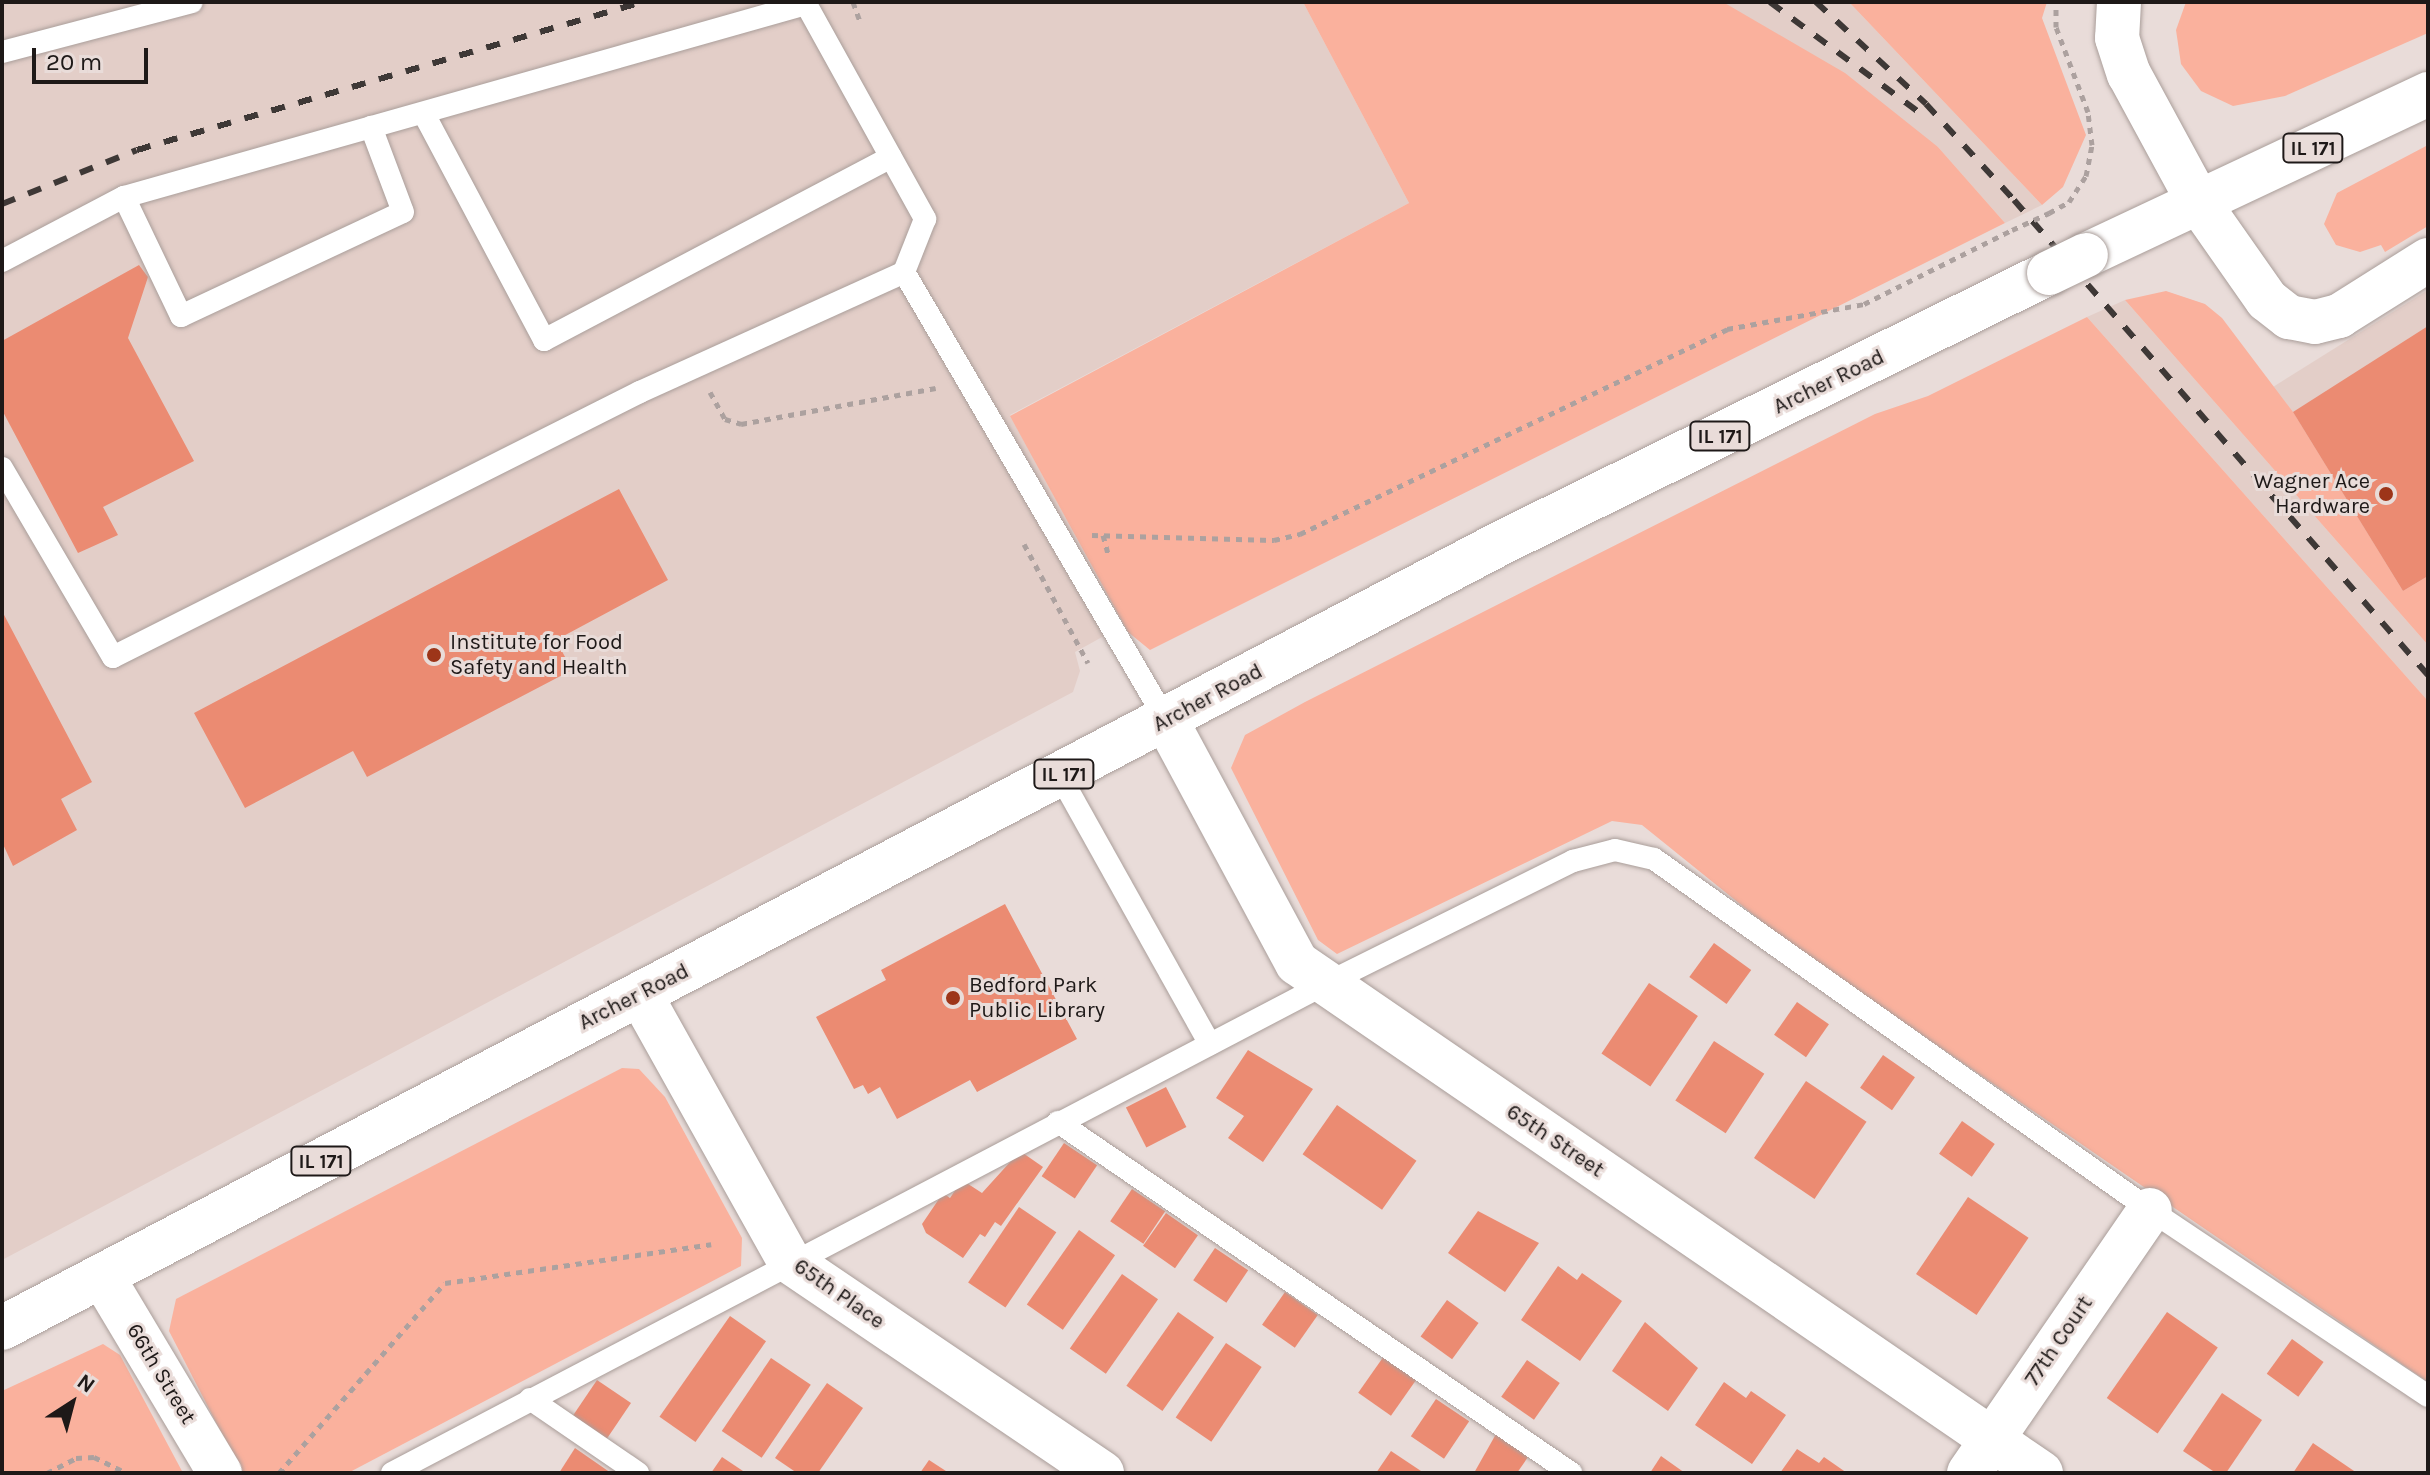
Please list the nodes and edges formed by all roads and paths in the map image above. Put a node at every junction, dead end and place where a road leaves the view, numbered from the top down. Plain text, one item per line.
1 (192, 2) edge
2 (853, 2) edge
3 (2056, 2) edge
4 (2119, 2) edge
5 (860, 21) dead end
6 (2, 52) edge
7 (2428, 94) edge
8 (424, 114) junction
9 (371, 127) junction
10 (891, 157) junction
11 (124, 197) junction
12 (2199, 203) junction
13 (2428, 260) edge
14 (2, 261) edge
15 (904, 272) junction
16 (694, 394) dead end
17 (947, 401) dead end
18 (2, 468) edge
19 (1058, 535) junction
20 (1021, 539) dead end
21 (1088, 663) dead end
22 (1166, 720) junction
23 (1060, 776) junction
24 (1325, 984) junction
25 (640, 994) junction
26 (1210, 1044) junction
27 (1058, 1122) junction
28 (2150, 1210) junction
29 (711, 1244) dead end
30 (789, 1261) junction
31 (102, 1276) junction
32 (2, 1328) edge
33 (2428, 1396) edge
34 (530, 1399) junction
35 (1980, 1456) edge
36 (47, 1473) edge
37 (127, 1473) edge
38 (220, 1473) edge
39 (279, 1473) edge
40 (392, 1473) edge
41 (638, 1473) edge
42 (1102, 1473) edge
43 (1571, 1473) edge
44 (2041, 1473) edge

1 - 6 lane
2 - 5 path
3 - 19 path, bridge
4 - 12 main road
7 - 12 main road, Archer Road / IL 171
8 - 9 lane
8 - 10 lane
8 - 10 lane
9 - 11 lane
9 - 11 lane
10 - 15 lane
11 - 14 lane
12 - 13 main road
12 - 22 main road, Archer Road / IL 171
15 - 18 lane
15 - 19 lane
16 - 17 path
19 - 22 lane
20 - 21 path
22 - 23 main road, Archer Road / IL 171
22 - 24 main road, 65th Street
23 - 25 main road, Archer Road / IL 171
23 - 26 lane
24 - 26 lane
24 - 28 lane
24 - 35 main road, 65th Street
25 - 30 main road, 65th Place
25 - 31 main road, Archer Road / IL 171
26 - 27 lane
27 - 30 lane
27 - 43 lane
28 - 33 lane
28 - 35 main road, 77th Court
29 - 39 path
30 - 34 lane
30 - 42 main road, 65th Place
31 - 32 main road, Archer Road / IL 171
31 - 38 main road, 66th Street
34 - 40 lane
34 - 41 lane
35 - 44 main road, 65th Street
36 - 37 path

